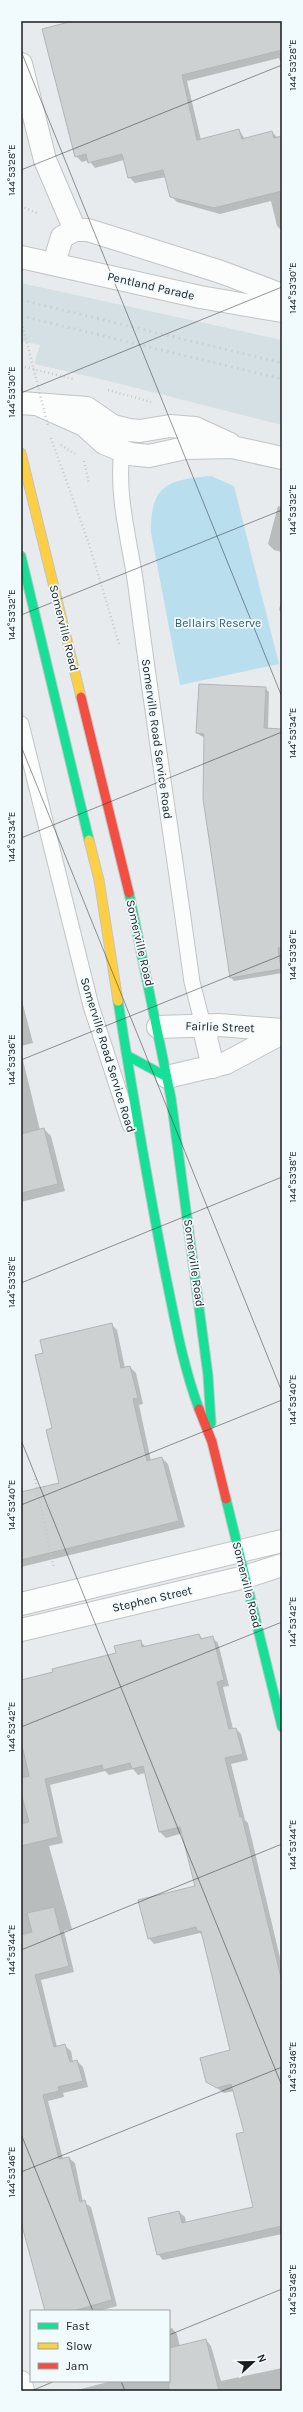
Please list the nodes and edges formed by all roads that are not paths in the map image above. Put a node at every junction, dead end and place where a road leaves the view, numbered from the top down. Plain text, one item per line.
1 (21, 64) edge
2 (75, 230) junction
3 (21, 257) edge
4 (54, 263) junction
5 (282, 295) edge
6 (282, 311) edge
7 (31, 404) edge
8 (125, 430) junction
9 (239, 447) junction
10 (122, 451) junction
11 (21, 453) edge
12 (282, 458) edge
13 (21, 556) edge
14 (21, 724) edge
15 (91, 1006) junction
16 (203, 1025) junction
17 (282, 1030) edge
18 (153, 1032) junction
19 (282, 1033) edge
20 (133, 1052) junction
21 (213, 1067) junction
22 (167, 1077) junction
23 (146, 1176) junction
24 (212, 1442) junction
25 (282, 1541) edge
26 (239, 1551) junction
27 (282, 1565) edge
28 (245, 1577) junction
29 (21, 1604) edge
30 (21, 1630) edge
31 (282, 1727) edge
32 (21, 2382) edge
33 (23, 2391) edge

1 - 2 street
2 - 4 street
2 - 5 street
3 - 4 street, Pentland Parade
4 - 6 street, Pentland Parade
7 - 8 street
7 - 10 street
8 - 9 street
8 - 10 street
9 - 10 street
9 - 12 street
10 - 16 lane, Somerville Road Service Road
11 - 18 main road, Somerville Road
13 - 20 main road, Somerville Road
14 - 15 lane, Somerville Road Service Road
15 - 20 lane
15 - 23 lane, Somerville Road Service Road
16 - 17 street, Fairlie Street
16 - 18 street, Fairlie Street
16 - 21 street
18 - 22 main road, Somerville Road
19 - 21 street, Fairlie Street
20 - 22 main road
20 - 23 main road, Somerville Road
21 - 22 street, Fairlie Street
22 - 24 main road, Somerville Road
23 - 24 main road, Somerville Road
24 - 26 main road, Somerville Road
25 - 26 street
26 - 28 main road, Somerville Road
26 - 29 street
27 - 28 street, Stephen Street
28 - 30 street, Stephen Street
28 - 31 main road, Somerville Road
32 - 33 street

